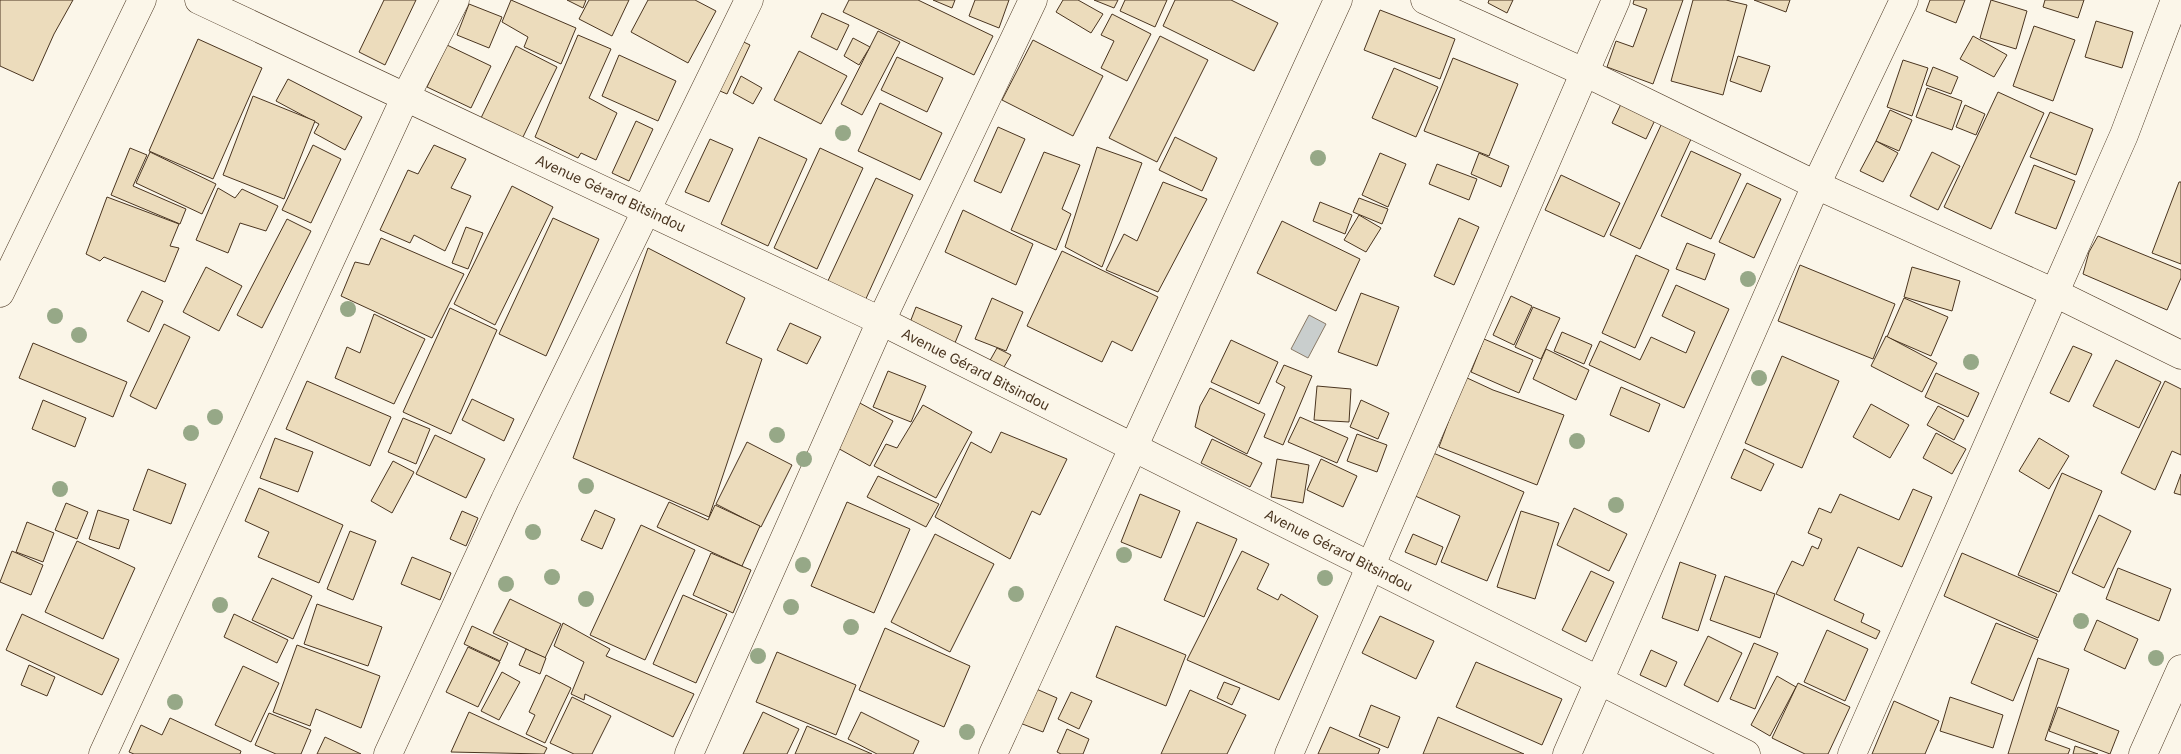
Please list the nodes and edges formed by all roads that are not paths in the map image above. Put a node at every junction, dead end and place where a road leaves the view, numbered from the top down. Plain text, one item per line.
1 (142, 0) edge
2 (199, 0) edge
3 (455, 0) edge
4 (749, 0) edge
5 (1033, 0) edge
6 (1338, 0) edge
7 (1425, 0) edge
8 (1616, 0) edge
9 (1904, 0) edge
10 (2175, 0) edge
11 (1586, 72) junction
12 (406, 98) junction
13 (1816, 185) junction
14 (647, 210) junction
15 (0, 293) edge
16 (2055, 293) junction
17 (881, 321) junction
18 (2181, 355) edge
19 (1134, 448) junction
20 (1371, 566) junction
21 (2181, 670) edge
22 (1600, 681) junction
23 (103, 754) edge
24 (388, 754) edge
25 (689, 754) edge
26 (993, 754) edge
27 (1289, 754) edge
28 (1567, 754) edge
29 (1746, 754) edge
30 (1852, 754) edge
31 (2143, 754) edge

1 - 15 street
2 - 12 street, Avenue Gérard Bitsindou
3 - 12 street
4 - 14 street
5 - 17 street
6 - 19 street
7 - 11 street
8 - 11 street
9 - 13 street
10 - 16 street
11 - 13 street
11 - 20 street
12 - 14 street, Avenue Gérard Bitsindou
12 - 23 street
13 - 16 street
13 - 22 street
14 - 17 street, Avenue Gérard Bitsindou
14 - 24 street
16 - 18 street
16 - 30 street
17 - 19 street, Avenue Gérard Bitsindou
17 - 25 street
19 - 20 street, Avenue Gérard Bitsindou
19 - 26 street
20 - 22 street, Avenue Gérard Bitsindou
20 - 27 street
21 - 31 street
22 - 28 street
22 - 29 street, Avenue Gérard Bitsindou

